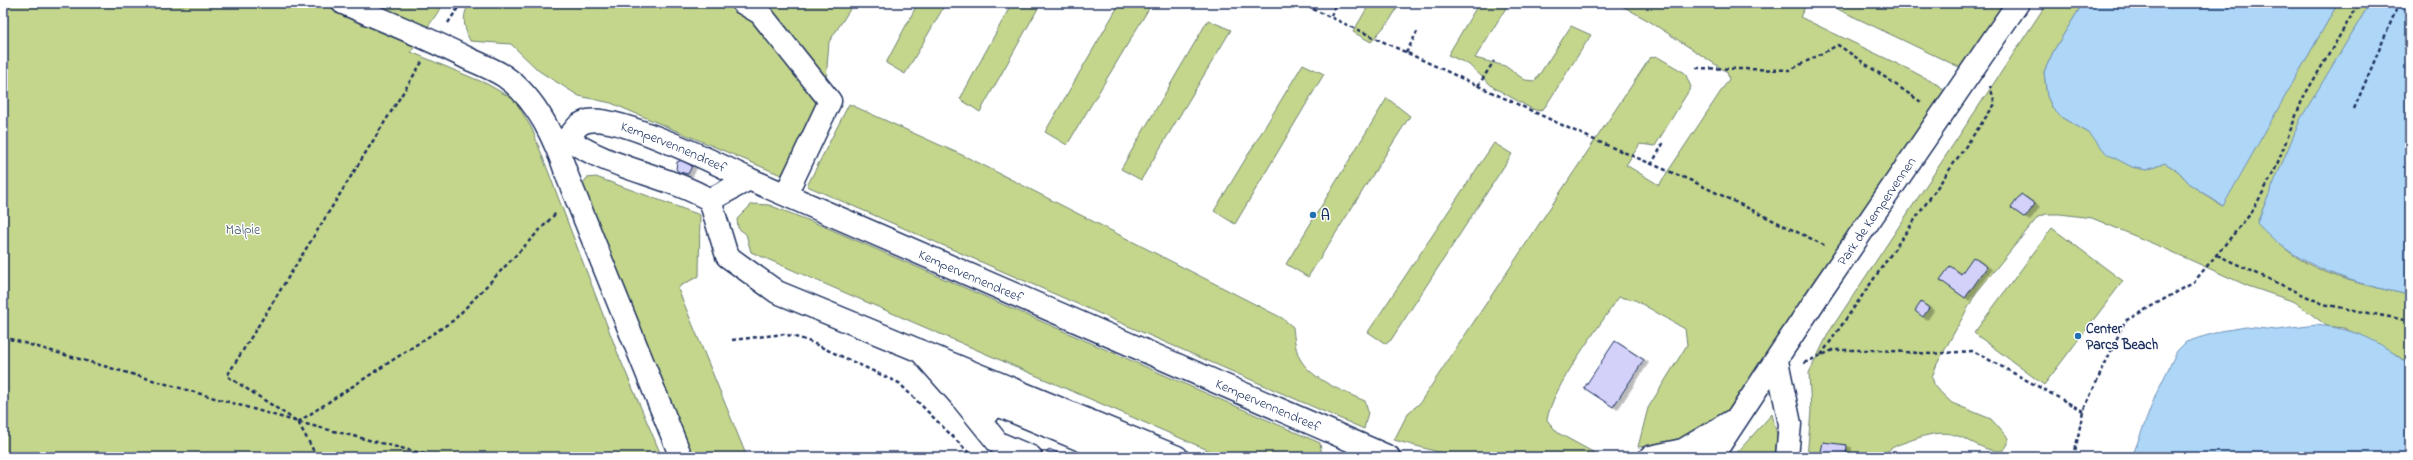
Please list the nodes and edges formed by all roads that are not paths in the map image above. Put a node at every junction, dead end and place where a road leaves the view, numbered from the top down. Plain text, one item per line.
1 (343, 3) edge
2 (2018, 3) edge
3 (756, 6) edge
4 (562, 140) junction
5 (749, 179) junction
6 (786, 194) junction
7 (710, 200) junction
8 (919, 350) junction
9 (1777, 361) junction
10 (961, 397) junction
11 (1735, 419) junction
12 (1367, 448) junction
13 (681, 457) edge
14 (1031, 457) edge
15 (1088, 457) edge
16 (1177, 457) edge
17 (1344, 457) edge
18 (1389, 457) edge
19 (1650, 457) edge
20 (1708, 457) edge
21 (1787, 457) edge

1 - 4 street
2 - 9 street, Park de Kempervennen
3 - 6 street
4 - 5 street, Kempervennendreef
4 - 7 street
4 - 13 street
5 - 6 street, Kempervennendreef
5 - 7 street
6 - 12 street, Kempervennendreef
7 - 8 street
8 - 10 street
8 - 16 street
9 - 11 street, Park de Kempervennen
9 - 21 street
10 - 14 street
10 - 15 street
11 - 19 street, Park de Kempervennen
11 - 20 street, Park de Kempervennen
12 - 17 street
12 - 18 street, Kempervennendreef

